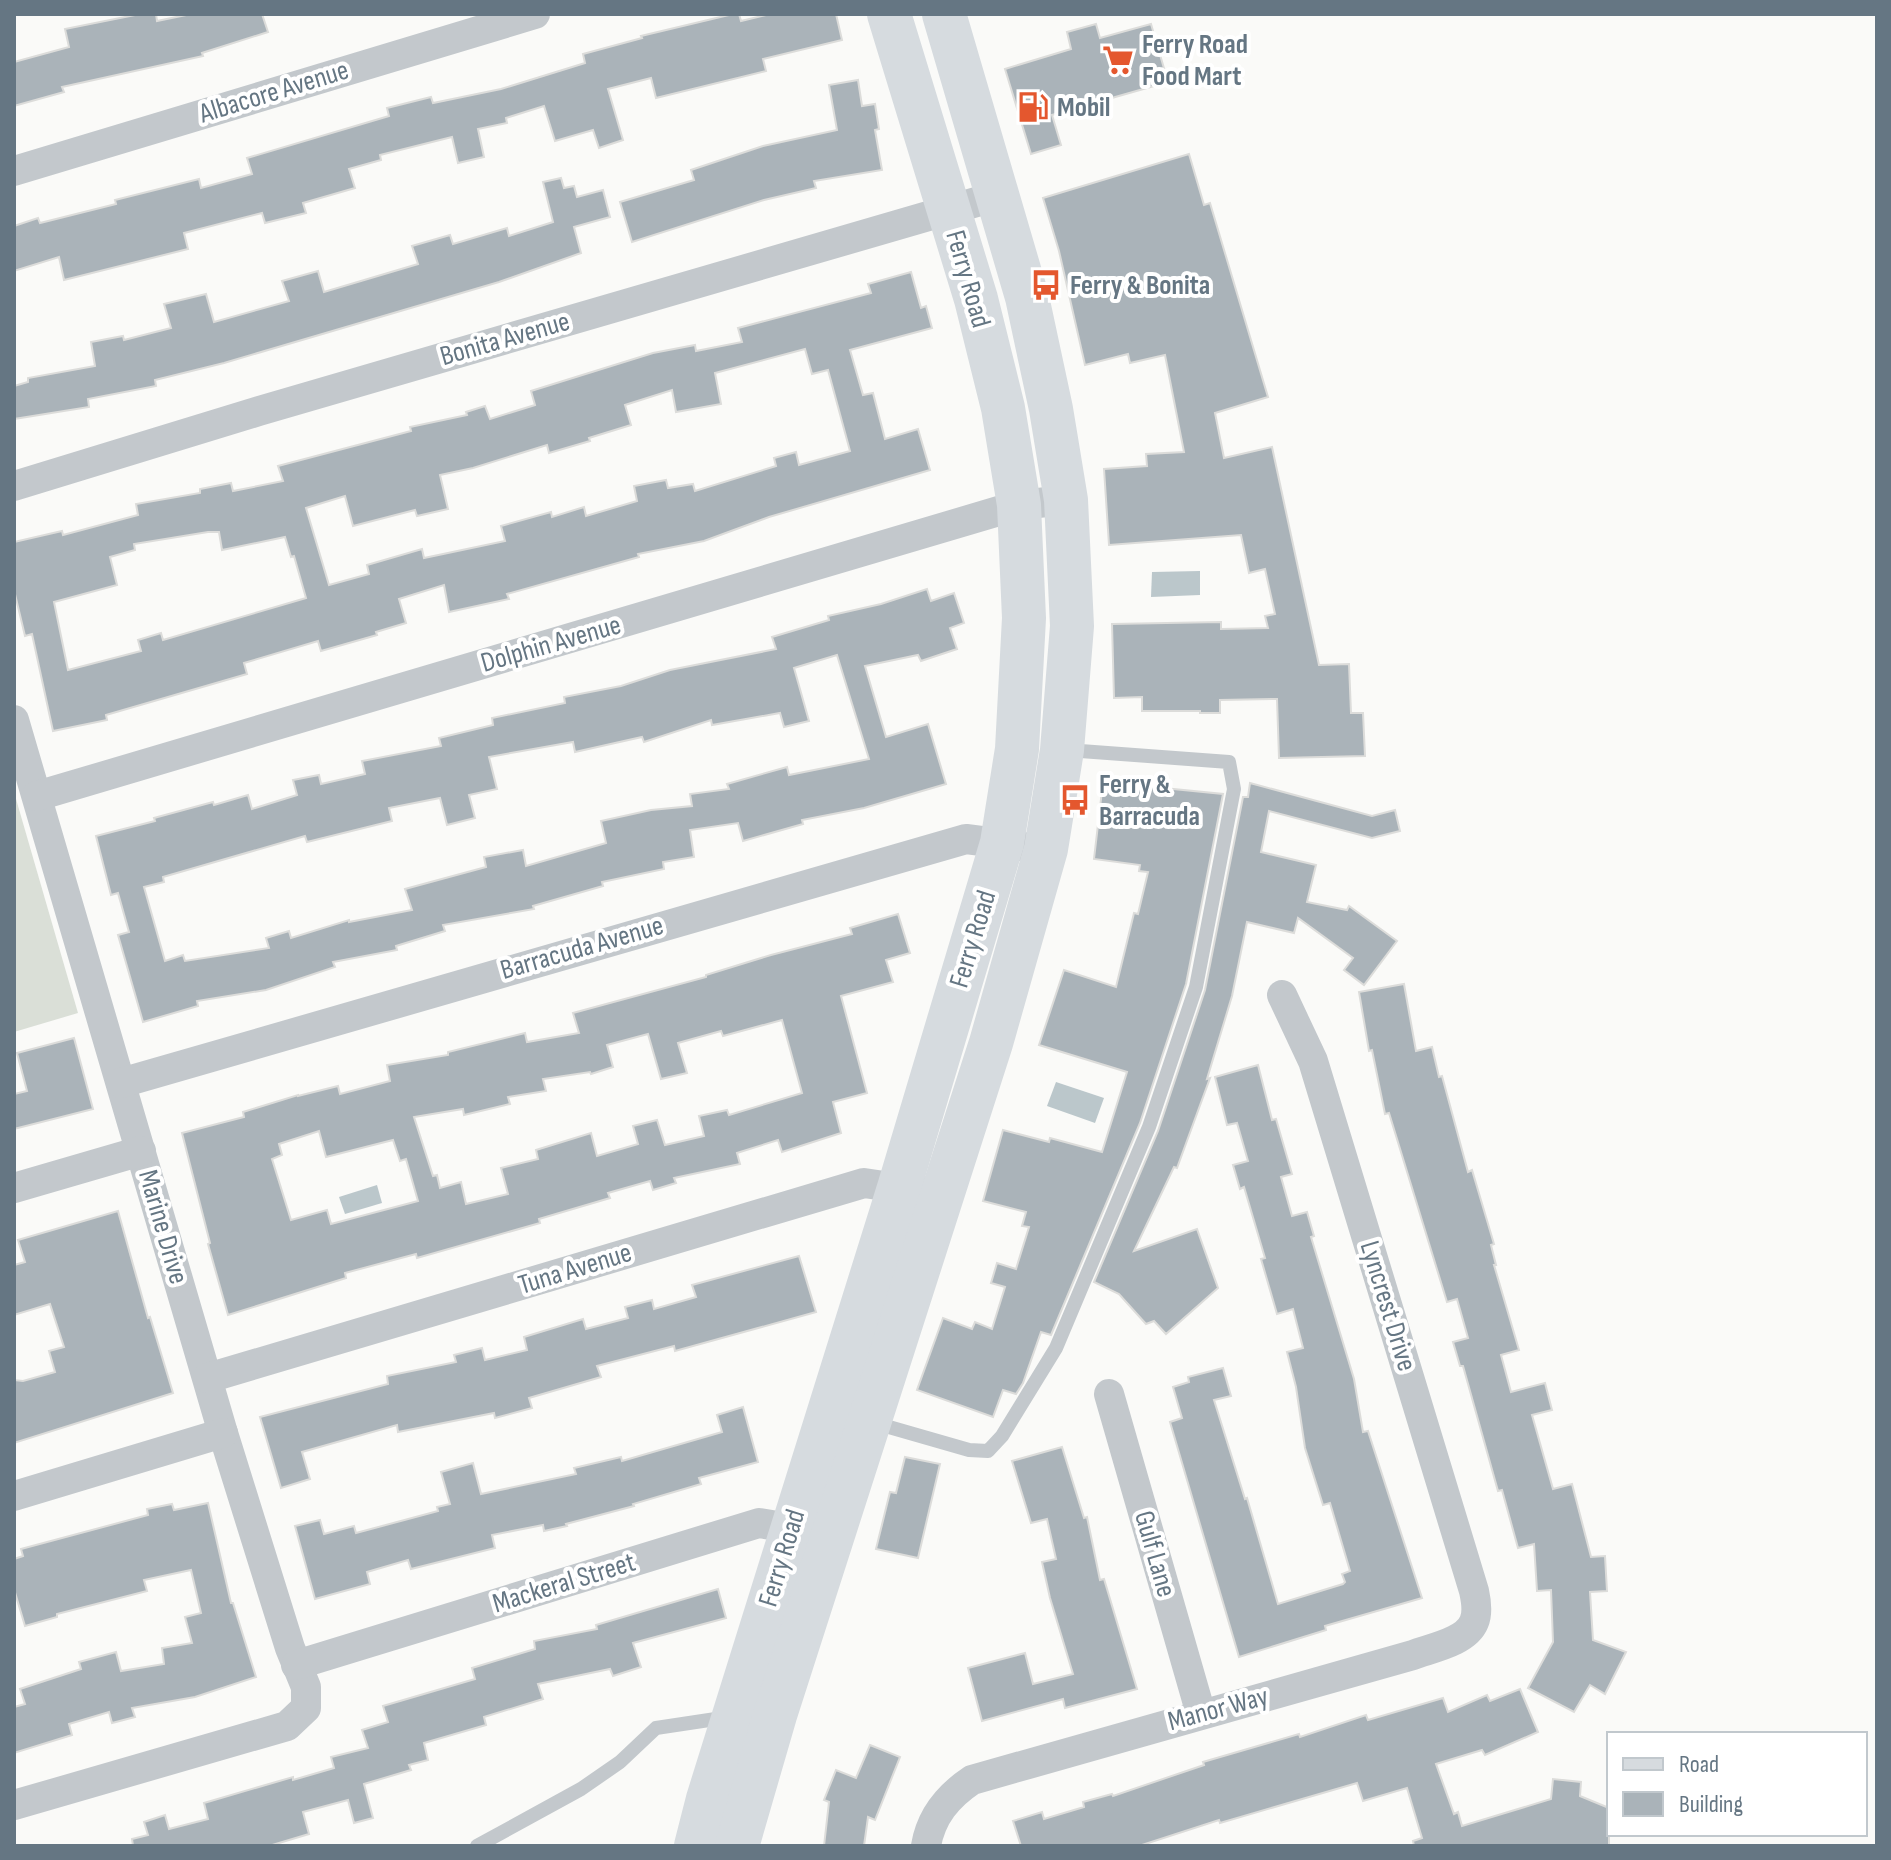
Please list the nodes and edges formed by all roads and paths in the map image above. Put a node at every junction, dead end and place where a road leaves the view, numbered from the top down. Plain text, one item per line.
1 (535, 14) edge
2 (889, 14) edge
3 (944, 14) edge
4 (14, 171) edge
5 (997, 196) junction
6 (949, 211) junction
7 (14, 486) edge
8 (1066, 500) junction
9 (1019, 505) junction
10 (14, 720) edge
11 (1062, 750) junction
12 (37, 796) junction
13 (1002, 843) junction
14 (1046, 849) junction
15 (1282, 995) dead end
16 (121, 1083) junction
17 (141, 1151) junction
18 (14, 1188) edge
19 (899, 1188) junction
20 (944, 1194) junction
21 (208, 1378) junction
22 (1109, 1394) dead end
23 (871, 1422) junction
24 (223, 1433) junction
25 (14, 1496) edge
26 (791, 1529) junction
27 (834, 1535) junction
28 (1475, 1622) joint
29 (296, 1665) junction
30 (1201, 1714) junction
31 (733, 1716) junction
32 (14, 1805) edge
33 (477, 1846) edge
34 (696, 1846) edge
35 (737, 1846) edge
36 (926, 1846) edge

1 - 4 street, Albacore Avenue
2 - 6 main road, Ferry Road
3 - 5 main road, Ferry Road
5 - 6 street, Bonita Avenue
5 - 8 main road, Ferry Road
6 - 7 street, Bonita Avenue
6 - 9 main road, Ferry Road
8 - 9 street, Dolphin Avenue
8 - 11 main road, Ferry Road
9 - 12 street, Dolphin Avenue
9 - 13 main road, Ferry Road
10 - 12 street, Marine Drive
11 - 14 main road, Ferry Road
11 - 23 lane
12 - 16 street, Marine Drive
13 - 14 street, Barracuda Avenue
13 - 16 street, Barracuda Avenue
13 - 19 main road, Ferry Road
14 - 20 main road, Ferry Road
15 - 28 street, Lyncrest Drive
16 - 17 street, Marine Drive
17 - 18 street
17 - 21 street, Marine Drive
19 - 20 street, Tuna Avenue
19 - 21 street, Tuna Avenue
19 - 26 main road, Ferry Road
20 - 23 main road, Ferry Road
21 - 24 street, Marine Drive
22 - 30 street, Gulf Lane
23 - 27 main road, Ferry Road
24 - 25 street
24 - 29 street, Marine Drive
26 - 27 street, Mackeral Street
26 - 29 street, Mackeral Street
26 - 31 main road, Ferry Road
27 - 35 main road, Ferry Road
28 - 30 street, Manor Way
29 - 32 street, Marine Drive
30 - 36 street, Manor Way
31 - 33 lane
31 - 34 main road, Ferry Road

